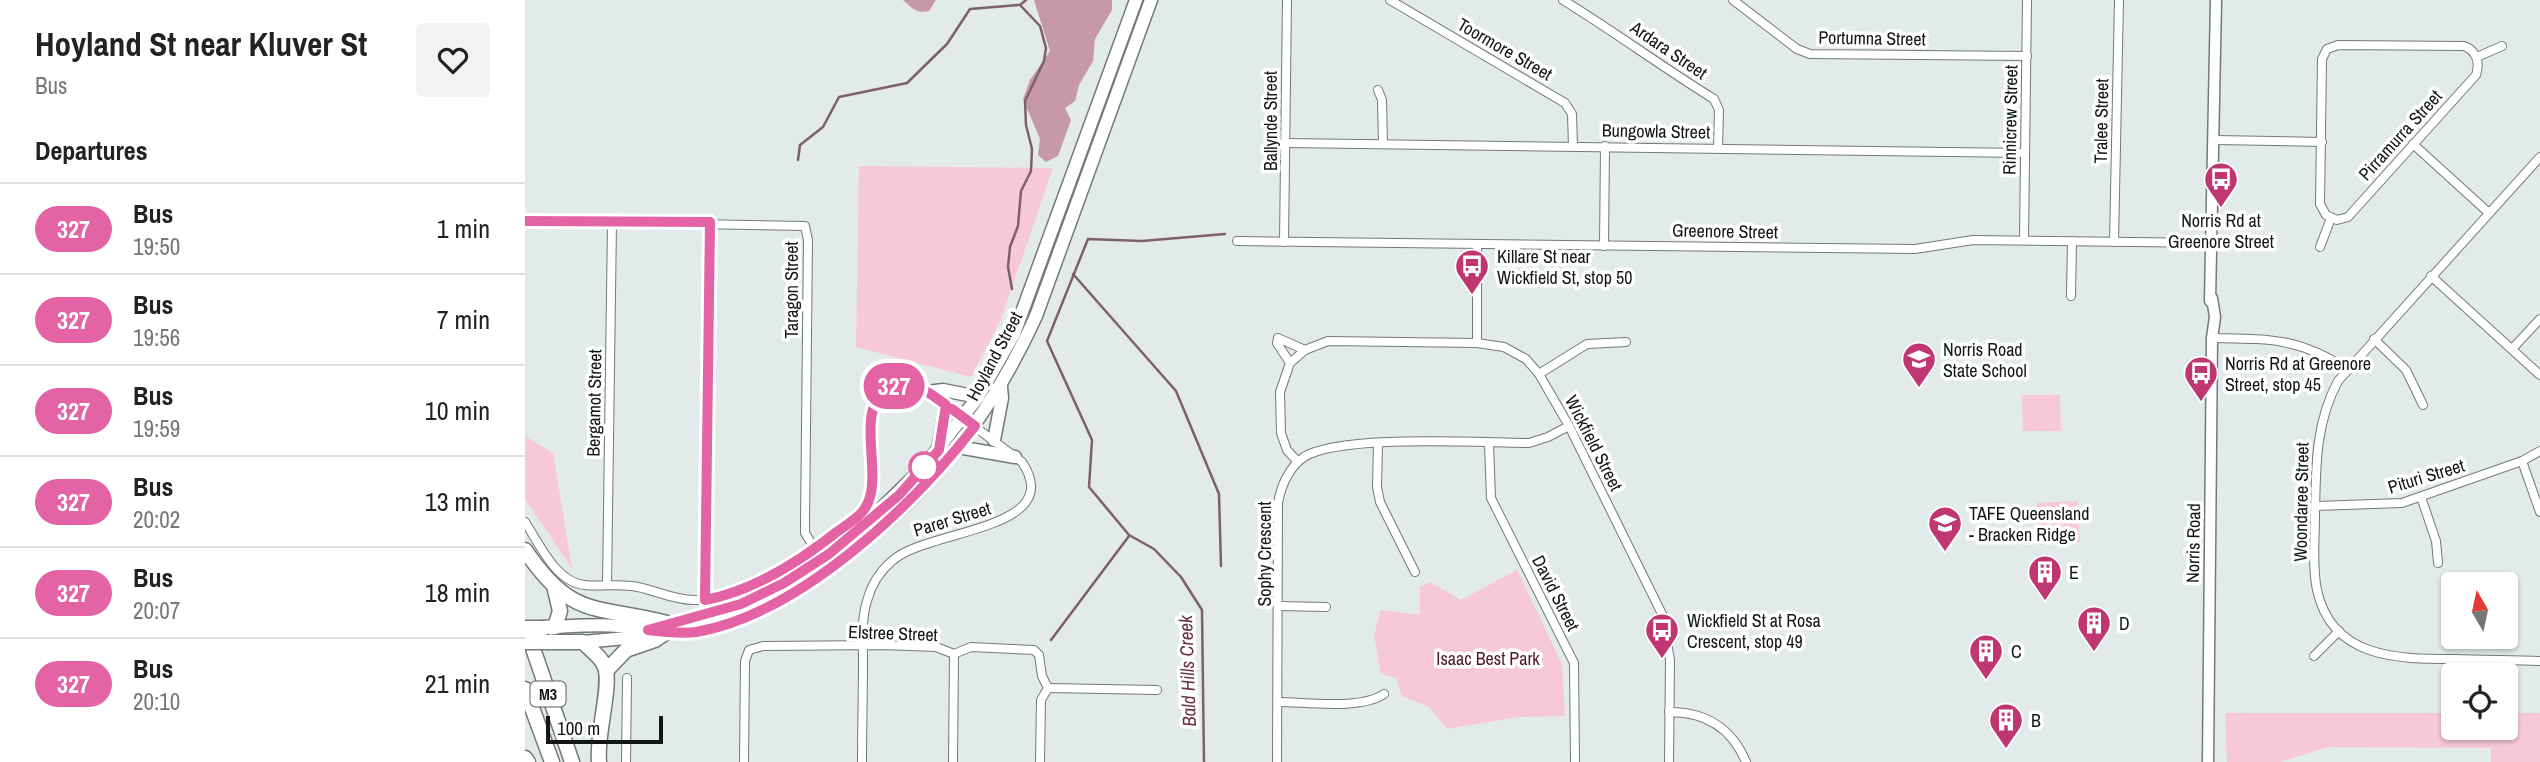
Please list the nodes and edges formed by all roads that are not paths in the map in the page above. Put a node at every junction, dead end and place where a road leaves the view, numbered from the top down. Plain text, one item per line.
1 (1136, 0) edge
2 (1151, 0) edge
3 (1287, 0) edge
4 (1390, 0) edge
5 (1563, 0) edge
6 (1733, 0) edge
7 (2027, 0) edge
8 (2119, 0) edge
9 (2216, 0) edge
10 (2503, 46) dead end
11 (2027, 56) junction
12 (2477, 57) junction
13 (1378, 90) dead end
14 (2215, 140) junction
15 (2322, 142) junction
16 (1286, 143) junction
17 (1383, 144) junction
18 (2413, 144) junction
19 (1573, 146) junction
20 (1605, 146) junction
21 (1719, 148) junction
22 (2025, 153) junction
23 (2540, 158) edge
24 (2489, 213) junction
25 (2330, 218) junction
26 (525, 221) edge
27 (612, 222) junction
28 (710, 222) junction
29 (2024, 240) junction
30 (1237, 241) dead end
31 (2072, 241) junction
32 (1285, 242) junction
33 (2114, 242) junction
34 (2213, 243) junction
35 (1477, 245) junction
36 (1604, 246) junction
37 (2320, 247) dead end
38 (2431, 276) junction
39 (2071, 296) dead end
40 (2540, 318) edge
41 (2212, 338) junction
42 (2374, 340) junction
43 (1626, 342) dead end
44 (1477, 343) junction
45 (2512, 349) junction
46 (1305, 350) junction
47 (1290, 363) junction
48 (2347, 369) junction
49 (1539, 374) junction
50 (2540, 375) edge
51 (1001, 387) junction
52 (928, 392) junction
53 (978, 397) junction
54 (946, 405) junction
55 (2423, 405) dead end
56 (964, 418) junction
57 (975, 426) junction
58 (1569, 426) junction
59 (994, 440) junction
60 (1378, 443) junction
61 (1489, 443) junction
62 (958, 447) junction
63 (939, 450) junction
64 (2540, 451) edge
65 (1015, 457) junction
66 (2522, 461) junction
67 (1298, 462) junction
68 (2421, 496) junction
69 (2316, 506) junction
70 (2540, 512) edge
71 (525, 522) edge
72 (815, 549) junction
73 (525, 550) edge
74 (2438, 563) dead end
75 (1415, 572) dead end
76 (607, 585) junction
77 (554, 586) junction
78 (705, 600) junction
79 (1279, 606) junction
80 (1326, 607) dead end
81 (525, 627) edge
82 (667, 628) junction
83 (648, 630) junction
84 (2339, 631) junction
85 (549, 632) junction
86 (525, 642) edge
87 (583, 642) junction
88 (863, 646) junction
89 (954, 654) junction
90 (2315, 656) dead end
91 (2540, 661) edge
92 (606, 671) junction
93 (627, 678) dead end
94 (1048, 688) junction
95 (525, 689) edge
96 (1157, 690) dead end
97 (1384, 694) dead end
98 (1278, 702) junction
99 (1669, 712) junction
100 (552, 762) edge
101 (572, 762) edge
102 (599, 762) edge
103 (626, 762) edge
104 (744, 762) edge
105 (862, 762) edge
106 (953, 762) edge
107 (1040, 762) edge
108 (1277, 762) edge
109 (1575, 762) edge
110 (1669, 762) edge
111 (1746, 762) edge
112 (2208, 762) edge

1 - 53 main road, Hoyland Street
2 - 51 main road, Hoyland Street
3 - 16 street, Ballynde Street
4 - 19 street, Toormore Street
5 - 21 street, Ardara Street
6 - 11 street, Portumna Street
7 - 11 street, Rinnicrew Street
8 - 33 street, Tralee Street
9 - 14 main road, Norris Road
10 - 12 street
11 - 22 street, Rinnicrew Street
12 - 15 street
12 - 18 street, Pirramurra Street
13 - 17 street
14 - 15 street
14 - 34 main road, Norris Road
15 - 25 street
16 - 17 street, Bungowla Street
16 - 32 street, Ballynde Street
17 - 19 street, Bungowla Street
18 - 24 street
18 - 25 street, Pirramurra Street
19 - 20 street, Bungowla Street
20 - 21 street, Bungowla Street
20 - 36 street
21 - 22 street, Bungowla Street
22 - 29 street, Rinnicrew Street
23 - 24 street, Woondaree Street
24 - 38 street, Woondaree Street
25 - 37 street
26 - 27 street, Taragon Street
27 - 28 street, Taragon Street
27 - 76 street, Bergamot Street
28 - 72 street, Taragon Street
28 - 78 street
29 - 31 street, Greenore Street
29 - 36 street, Greenore Street
30 - 32 street, Greenore Street
31 - 33 street, Greenore Street
31 - 39 street
32 - 35 street, Greenore Street
33 - 34 street, Greenore Street
34 - 41 main road, Norris Road
35 - 36 street, Greenore Street
35 - 44 street
38 - 42 street, Woondaree Street
38 - 45 street
40 - 45 street
41 - 48 street
41 - 112 main road, Norris Road
42 - 48 street, Woondaree Street
42 - 55 street
43 - 49 street
44 - 46 street, Wickfield Street
44 - 49 street, Wickfield Street
45 - 50 street
46 - 47 street, Wickfield Street
46 - 47 street, Wickfield Street
47 - 67 street
48 - 69 street, Woondaree Street
49 - 58 street, Wickfield Street
51 - 57 main road, Hoyland Street
51 - 59 main road
52 - 53 main road
52 - 54 street, Parer Street
52 - 72 street
53 - 56 main road, Hoyland Street
54 - 56 street, Parer Street
54 - 63 main road
56 - 57 street, Parer Street
56 - 63 main road, Hoyland Street
57 - 59 street, Parer Street
57 - 62 main road, Hoyland Street
58 - 61 street
58 - 99 street, Wickfield Street
59 - 65 street, Parer Street
60 - 61 street
60 - 67 street
60 - 75 street
61 - 109 street, David Street
62 - 65 main road
62 - 82 main road, Hoyland Street
63 - 82 main road, Hoyland Street
64 - 66 street, Pituri Street
65 - 88 street, Parer Street
66 - 68 street, Pituri Street
66 - 70 street
67 - 79 street, Sophy Crescent
68 - 69 street, Pituri Street
68 - 74 street
69 - 84 street, Woondaree Street
71 - 76 street
72 - 78 street
73 - 77 highway
76 - 78 street
77 - 82 highway
77 - 85 highway
79 - 80 street
79 - 98 street, Sophy Crescent
81 - 85 highway, bridge
81 - 101 highway, M3
82 - 83 main road, Hoyland Street
82 - 92 highway
83 - 85 main road
83 - 87 main road, Hoyland Street
84 - 90 street
84 - 91 street, Woondaree Street
85 - 86 highway, bridge
85 - 87 highway
87 - 92 highway
88 - 89 street, Elstree Street
88 - 104 street, Elstree Street
88 - 105 street, Parer Street
89 - 94 street, Elstree Street
89 - 106 street
92 - 102 highway
93 - 103 street
94 - 96 street
94 - 107 street
95 - 100 highway, M3
97 - 98 street
98 - 108 street, Sophy Crescent
99 - 110 street, Wickfield Street
99 - 111 street

